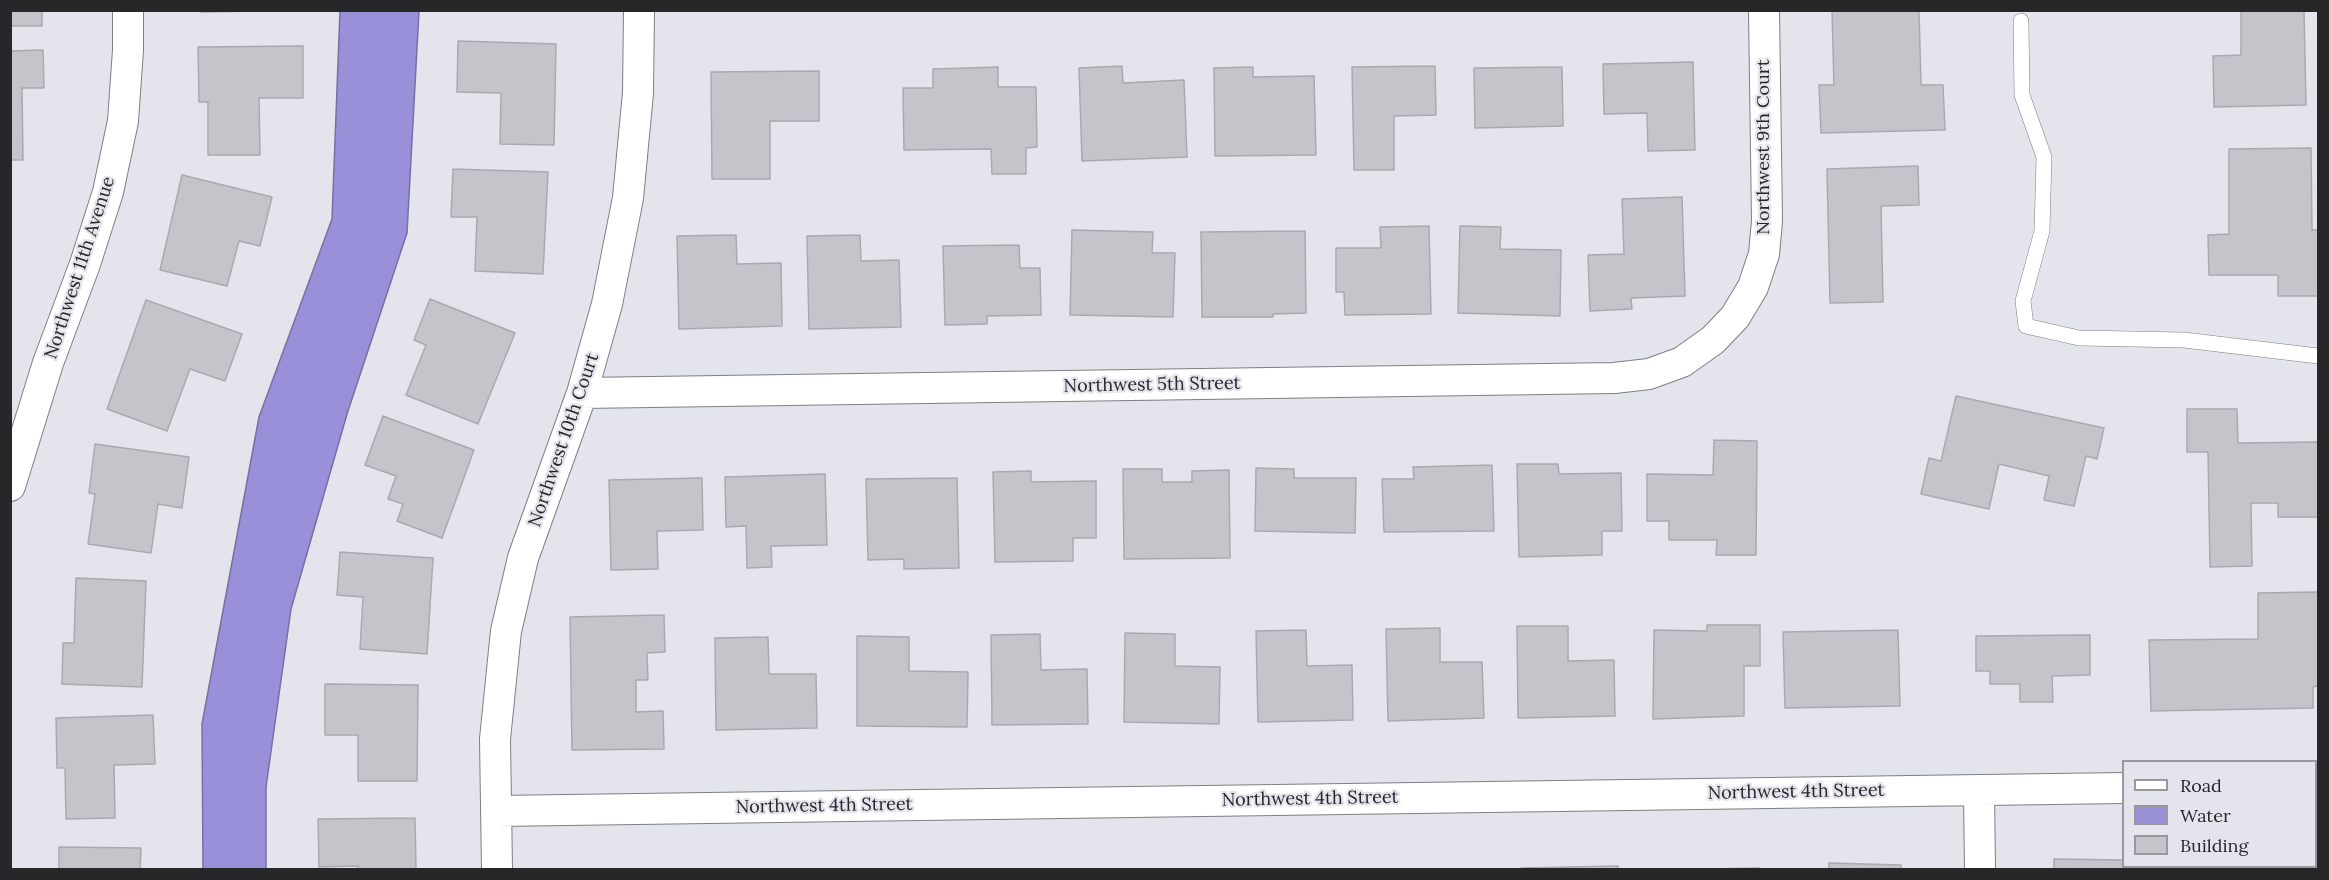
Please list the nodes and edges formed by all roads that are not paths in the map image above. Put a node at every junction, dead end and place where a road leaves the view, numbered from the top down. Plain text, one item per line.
1 (128, 10) edge
2 (639, 10) edge
3 (1764, 10) edge
4 (2021, 21) dead end
5 (1713, 340) joint
6 (2319, 356) edge
7 (582, 393) junction
8 (10, 486) edge
9 (2122, 788) edge
10 (1979, 790) junction
11 (496, 811) junction
12 (497, 870) edge
13 (1980, 870) edge

1 - 8 street, Northwest 11th Avenue
2 - 7 street, Northwest 10th Court
3 - 5 street, Northwest 9th Court
4 - 6 lane
5 - 7 street, Northwest 5th Street
7 - 11 street, Northwest 10th Court
9 - 10 street, Northwest 4th Street
10 - 11 street, Northwest 4th Street
10 - 13 street
11 - 12 street, Northwest 10th Court

